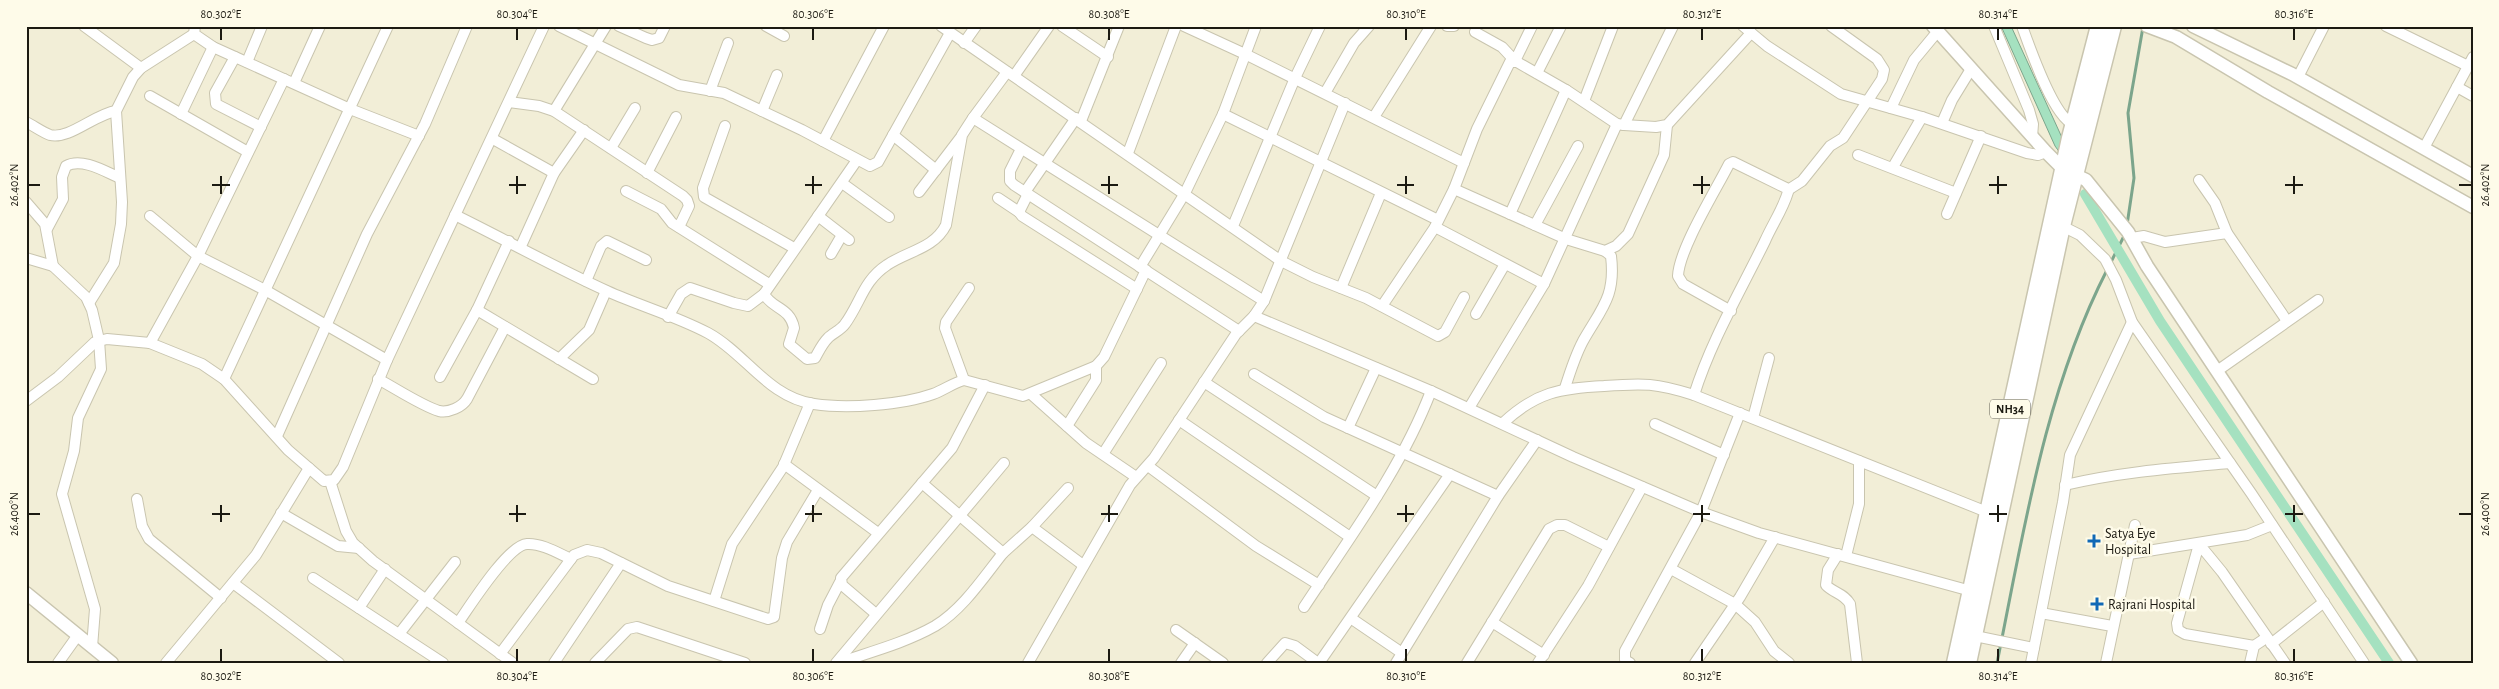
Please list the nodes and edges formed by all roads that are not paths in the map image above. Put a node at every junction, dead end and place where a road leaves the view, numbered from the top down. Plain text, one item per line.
1 (84, 26) edge
2 (262, 26) edge
3 (320, 26) edge
4 (388, 26) edge
5 (467, 26) edge
6 (544, 26) edge
7 (559, 26) edge
8 (606, 26) edge
9 (619, 26) edge
10 (665, 26) edge
11 (766, 26) edge
12 (884, 26) edge
13 (941, 26) edge
14 (976, 26) edge
15 (1049, 26) edge
16 (1062, 26) edge
17 (1119, 26) edge
18 (1176, 26) edge
19 (1184, 26) edge
20 (1256, 26) edge
21 (1320, 26) edge
22 (1369, 26) edge
23 (1431, 26) edge
24 (1447, 26) edge
25 (1454, 26) edge
26 (1532, 26) edge
27 (1560, 26) edge
28 (1613, 26) edge
29 (1673, 26) edge
30 (1742, 26) edge
31 (1831, 26) edge
32 (1994, 26) edge
33 (2022, 26) edge
34 (2032, 26) edge
35 (2099, 26) edge
36 (2113, 26) edge
37 (2147, 26) edge
38 (2194, 26) edge
39 (2324, 26) edge
40 (2386, 26) edge
41 (1935, 29) edge
42 (195, 30) edge
43 (1475, 32) dead end
44 (950, 33) junction
45 (1751, 33) junction
46 (784, 36) dead end
47 (2026, 37) junction
48 (964, 42) junction
49 (728, 43) dead end
50 (595, 44) junction
51 (213, 47) junction
52 (1245, 54) junction
53 (235, 57) junction
54 (1108, 57) junction
55 (1515, 61) junction
56 (246, 62) junction
57 (2471, 62) edge
58 (141, 68) junction
59 (1971, 69) junction
60 (1537, 73) junction
61 (1010, 74) junction
62 (777, 75) dead end
63 (2298, 77) junction
64 (1295, 78) junction
65 (289, 81) junction
66 (2457, 87) junction
67 (1566, 90) junction
68 (710, 91) junction
69 (1325, 93) junction
70 (150, 96) dead end
71 (2473, 96) edge
72 (1584, 101) junction
73 (1868, 101) junction
74 (509, 102) junction
75 (1345, 103) junction
76 (636, 108) dead end
77 (1891, 108) junction
78 (350, 109) junction
79 (116, 111) junction
80 (554, 111) junction
81 (762, 111) junction
82 (180, 114) junction
83 (1223, 114) junction
84 (676, 117) dead end
85 (1374, 117) junction
86 (1922, 117) junction
87 (973, 118) junction
88 (1078, 119) junction
89 (26, 122) edge
90 (1942, 123) junction
91 (1621, 124) junction
92 (1667, 125) junction
93 (725, 126) dead end
94 (261, 127) junction
95 (584, 130) junction
96 (2075, 134) junction
97 (893, 135) junction
98 (962, 135) junction
99 (419, 136) junction
100 (1981, 136) junction
101 (2032, 136) junction
102 (1271, 138) junction
103 (493, 139) junction
104 (823, 141) junction
105 (1578, 146) dead end
106 (611, 148) junction
107 (1021, 148) junction
108 (2424, 148) junction
109 (248, 152) junction
110 (2046, 152) junction
111 (1128, 154) junction
112 (1858, 155) dead end
113 (857, 160) junction
114 (1044, 163) junction
115 (1322, 163) junction
116 (1464, 163) junction
117 (2070, 164) junction
118 (1893, 167) junction
119 (936, 170) junction
120 (647, 172) junction
121 (554, 173) junction
122 (2473, 176) edge
123 (120, 178) junction
124 (2199, 180) dead end
125 (842, 183) junction
126 (1454, 190) junction
127 (1788, 190) junction
128 (626, 191) dead end
129 (919, 192) dead end
130 (1026, 193) junction
131 (1185, 193) junction
132 (1381, 193) junction
133 (1956, 193) junction
134 (998, 198) dead end
135 (26, 202) edge
136 (2473, 207) edge
137 (1019, 212) junction
138 (1510, 214) junction
139 (1946, 214) dead end
140 (150, 216) dead end
141 (455, 216) junction
142 (818, 216) junction
143 (889, 217) dead end
144 (1437, 224) junction
145 (1233, 226) junction
146 (1535, 226) junction
147 (2062, 226) junction
148 (679, 227) junction
149 (47, 229) junction
150 (2227, 233) junction
151 (2130, 235) junction
152 (1161, 236) junction
153 (1566, 240) junction
154 (509, 241) junction
155 (521, 246) junction
156 (794, 248) junction
157 (1604, 251) junction
158 (831, 254) dead end
159 (198, 256) junction
160 (26, 258) edge
161 (646, 260) dead end
162 (1281, 261) junction
163 (1505, 264) junction
164 (53, 266) junction
165 (1143, 268) junction
166 (586, 281) junction
167 (769, 284) junction
168 (1544, 284) junction
169 (969, 288) dead end
170 (1342, 288) junction
171 (1137, 289) junction
172 (266, 290) junction
173 (606, 291) junction
174 (764, 294) junction
175 (1464, 297) dead end
176 (2318, 300) dead end
177 (1264, 301) junction
178 (89, 303) junction
179 (1382, 306) junction
180 (477, 310) junction
181 (1731, 311) junction
182 (1476, 314) dead end
183 (1254, 316) junction
184 (668, 317) junction
185 (2287, 321) junction
186 (2132, 322) junction
187 (326, 324) junction
188 (505, 327) junction
189 (1239, 330) junction
190 (99, 340) junction
191 (150, 343) junction
192 (1769, 358) dead end
193 (559, 359) junction
194 (387, 360) junction
195 (1161, 363) dead end
196 (1096, 366) junction
197 (1376, 368) junction
198 (2217, 371) junction
199 (1254, 374) dead end
200 (440, 376) dead end
201 (224, 379) junction
202 (378, 379) junction
203 (592, 379) dead end
204 (964, 380) junction
205 (1204, 382) junction
206 (985, 385) junction
207 (1565, 388) junction
208 (1431, 391) junction
209 (1031, 394) junction
210 (1694, 396) junction
211 (26, 401) edge
212 (810, 403) junction
213 (1469, 408) junction
214 (1740, 413) junction
215 (1753, 418) junction
216 (1179, 420) junction
217 (1503, 423) junction
218 (1655, 424) dead end
219 (1067, 426) junction
220 (1348, 428) junction
221 (277, 436) junction
222 (1537, 440) junction
223 (1403, 452) junction
224 (1102, 454) junction
225 (1724, 455) junction
226 (1860, 461) junction
227 (1004, 463) dead end
228 (2230, 463) junction
229 (784, 464) junction
230 (1148, 466) junction
231 (309, 468) junction
232 (1450, 474) junction
233 (1136, 477) junction
234 (330, 481) junction
235 (922, 483) junction
236 (2065, 485) junction
237 (1642, 487) junction
238 (1068, 488) dead end
239 (818, 490) junction
240 (1377, 496) junction
241 (1498, 496) junction
242 (136, 498) dead end
243 (1701, 512) junction
244 (1987, 512) junction
245 (282, 513) junction
246 (960, 517) junction
247 (2134, 525) dead end
248 (2272, 525) junction
249 (1032, 527) junction
250 (878, 533) junction
251 (1350, 537) junction
252 (1775, 538) junction
253 (2198, 544) junction
254 (1609, 547) junction
255 (359, 548) junction
256 (1003, 553) junction
257 (2129, 554) junction
258 (1842, 555) junction
259 (571, 558) junction
260 (455, 562) dead end
261 (621, 563) junction
262 (1083, 566) junction
263 (384, 569) junction
264 (1671, 569) junction
265 (313, 578) dead end
266 (840, 582) junction
267 (233, 583) junction
268 (1319, 585) junction
269 (1971, 591) junction
270 (26, 593) edge
271 (221, 598) junction
272 (426, 600) junction
273 (714, 601) junction
274 (2324, 602) junction
275 (1735, 604) junction
276 (1304, 606) dead end
277 (359, 608) junction
278 (2041, 613) junction
279 (876, 614) junction
280 (1352, 618) junction
281 (1492, 622) junction
282 (458, 623) junction
283 (2112, 626) junction
284 (820, 629) dead end
285 (1176, 630) dead end
286 (399, 634) junction
287 (78, 635) junction
288 (1974, 636) junction
289 (2268, 641) junction
290 (1195, 643) junction
291 (2254, 646) junction
292 (92, 647) junction
293 (2034, 648) junction
294 (1402, 653) junction
295 (500, 654) junction
296 (1541, 659) edge
297 (58, 663) edge
298 (112, 663) edge
299 (166, 663) edge
300 (339, 663) edge
301 (443, 663) edge
302 (513, 663) edge
303 (554, 663) edge
304 (595, 663) edge
305 (745, 663) edge
306 (837, 663) edge
307 (1028, 663) edge
308 (1182, 663) edge
309 (1223, 663) edge
310 (1267, 663) edge
311 (1318, 663) edge
312 (1396, 663) edge
313 (1467, 663) edge
314 (1630, 663) edge
315 (1695, 663) edge
316 (1789, 663) edge
317 (1857, 663) edge
318 (1955, 663) edge
319 (1968, 663) edge
320 (2031, 663) edge
321 (2106, 663) edge
322 (2250, 663) edge
323 (2284, 663) edge
324 (2364, 663) edge
325 (2411, 663) edge

1 - 58 street
2 - 56 street
3 - 65 street
4 - 78 street
5 - 99 street
6 - 74 street
7 - 50 street
8 - 50 street
9 - 10 street
11 - 46 street
12 - 104 street
13 - 44 street
14 - 48 street
15 - 61 street
16 - 54 street
17 - 54 street
18 - 111 street
19 - 52 street
20 - 52 street
21 - 64 street
22 - 69 street
23 - 85 street
24 - 25 street
26 - 55 street
27 - 60 street
28 - 72 street
29 - 91 street
30 - 45 street
31 - 73 street
32 - 101 street
33 - 47 street
34 - 47 street
35 - 96 highway, NH34
36 - 96 highway, NH34
37 - 136 street
38 - 63 street
39 - 63 street
40 - 57 street
41 - 59 street
41 - 77 street
42 - 51 street
42 - 58 street
43 - 55 street
44 - 48 street
44 - 97 street
45 - 73 street
45 - 92 street
47 - 96 street
48 - 61 street
49 - 68 street
50 - 68 street
50 - 80 street
51 - 53 street
51 - 82 street
52 - 64 street
52 - 83 street
53 - 56 street
53 - 94 street
54 - 88 street
55 - 60 street
55 - 116 street
56 - 65 street
57 - 66 street
58 - 79 street
59 - 90 street
59 - 101 street
60 - 67 street
61 - 87 street
61 - 88 street
62 - 81 street
63 - 108 street
64 - 69 street
64 - 102 street
65 - 78 street
65 - 94 street
66 - 71 street
66 - 108 street
67 - 72 street
67 - 138 street
68 - 81 street
69 - 75 street
70 - 82 street
72 - 91 street
73 - 77 street
73 - 127 street
74 - 80 street
74 - 103 street
75 - 85 street
75 - 115 street
76 - 106 street
77 - 86 street
78 - 99 street
78 - 172 street
79 - 89 street
79 - 123 street
80 - 95 street
81 - 104 street
82 - 109 street
83 - 102 street
83 - 131 street
84 - 120 street
85 - 116 street
86 - 90 street
86 - 118 street
87 - 98 street
87 - 107 street
88 - 111 street
88 - 114 street
90 - 100 street
91 - 92 street
91 - 153 street
92 - 157 street
93 - 156 street
94 - 109 street
95 - 106 street
95 - 121 street
96 - 117 highway, NH34
97 - 113 street
97 - 119 street
98 - 119 street
98 - 174 street
99 - 187 street
100 - 110 street
100 - 133 street
101 - 110 street
102 - 115 street
102 - 145 street
103 - 121 street
103 - 141 street
104 - 113 street
105 - 146 street
106 - 120 street
107 - 114 street
107 - 130 street
108 - 122 street
109 - 159 street
110 - 117 street
111 - 131 street
112 - 118 street
113 - 125 street
114 - 130 street
114 - 152 street
115 - 132 street
115 - 162 street
116 - 126 street
117 - 147 highway, NH34
117 - 151 street
117 - 244 highway, NH34
118 - 133 street
119 - 129 street
120 - 148 street
121 - 155 street
123 - 149 street
123 - 178 street
124 - 150 street
125 - 142 street
125 - 143 street
126 - 138 street
126 - 144 street
127 - 181 street
127 - 181 street
128 - 148 street
130 - 137 street
130 - 165 street
131 - 145 street
131 - 152 street
132 - 144 street
132 - 170 street
133 - 139 street
134 - 137 street
135 - 149 street
137 - 171 street
138 - 146 street
140 - 159 street
141 - 154 street
141 - 194 street
142 - 156 street
142 - 158 street
144 - 163 street
144 - 179 street
145 - 162 street
146 - 153 street
147 - 186 street
147 - 288 highway, NH34
148 - 167 street
149 - 164 street
150 - 151 street
150 - 185 street
151 - 198 street
152 - 165 street
152 - 177 street
153 - 157 street
153 - 168 street
154 - 155 street
154 - 180 street
155 - 166 street
156 - 167 street
157 - 207 street
159 - 172 street
159 - 191 street
160 - 164 street
161 - 166 street
162 - 170 street
162 - 177 street
163 - 168 street
163 - 182 street
164 - 178 street
165 - 171 street
165 - 189 street
166 - 173 street
167 - 174 street
168 - 213 street
169 - 204 street
170 - 179 street
171 - 196 street
172 - 187 street
172 - 201 street
173 - 184 street
173 - 193 street
174 - 184 street
175 - 179 street
176 - 185 street
177 - 183 street
178 - 190 street
180 - 188 street
180 - 200 street
181 - 210 street
183 - 189 street
183 - 197 street
184 - 212 street
185 - 198 street
186 - 228 street
186 - 236 street
187 - 194 street
187 - 221 street
188 - 193 street
188 - 202 street
189 - 205 street
190 - 191 street
190 - 211 street
190 - 292 street
191 - 201 street
192 - 215 street
193 - 203 street
194 - 202 street
195 - 224 street
196 - 209 street
196 - 219 street
197 - 208 street
197 - 220 street
198 - 325 street
199 - 220 street
201 - 221 street
202 - 234 street
204 - 206 street
204 - 212 street
205 - 216 street
205 - 240 street
206 - 209 street
206 - 235 street
207 - 210 street
207 - 217 street
208 - 213 street
208 - 223 street
209 - 219 street
210 - 214 street
212 - 229 street
213 - 217 street
214 - 215 street
214 - 225 street
215 - 226 street
216 - 230 street
216 - 251 street
217 - 222 street
218 - 225 street
219 - 224 street
220 - 223 street
221 - 231 street
222 - 237 street
222 - 241 street
223 - 232 street
223 - 240 street
224 - 233 street
225 - 243 street
226 - 244 street
226 - 258 street
227 - 246 street
228 - 236 street
228 - 248 street
229 - 239 street
229 - 273 street
230 - 233 street
230 - 268 street
231 - 234 street
231 - 245 street
232 - 241 street
232 - 280 street
233 - 262 street
234 - 255 street
235 - 246 street
235 - 250 street
236 - 278 street
237 - 243 street
237 - 254 street
238 - 249 street
239 - 250 street
239 - 273 street
240 - 251 street
241 - 294 street
242 - 271 street
243 - 252 street
243 - 264 street
244 - 269 highway, NH34
245 - 255 street
245 - 267 street
246 - 256 street
246 - 279 street
247 - 257 street
248 - 253 street
248 - 274 street
249 - 256 street
249 - 262 street
250 - 266 street
251 - 268 street
252 - 258 street
252 - 275 street
253 - 257 street
253 - 289 street
253 - 291 street
254 - 281 street
254 - 296 street
255 - 263 street
256 - 306 street
257 - 283 street
258 - 269 street
258 - 317 street
259 - 261 street
259 - 282 street
259 - 295 street
260 - 272 street
261 - 273 street
261 - 303 street
262 - 307 street
263 - 272 street
263 - 277 street
264 - 275 street
264 - 314 street
265 - 277 street
266 - 279 street
266 - 284 street
267 - 271 street
267 - 300 street
268 - 276 street
269 - 318 highway, NH34
270 - 287 street
271 - 299 street
272 - 282 street
272 - 286 street
274 - 289 street
274 - 324 street
275 - 315 street
275 - 316 street
277 - 286 street
278 - 283 street
278 - 293 street
279 - 306 street
280 - 294 street
280 - 311 street
281 - 296 street
281 - 313 street
282 - 295 street
283 - 321 street
285 - 290 street
286 - 301 street
287 - 292 street
287 - 297 street
288 - 293 street
288 - 319 highway, NH34
289 - 291 street
289 - 323 street
290 - 308 street
290 - 309 street
291 - 322 street
292 - 298 street
293 - 320 street
294 - 312 street
295 - 302 street
304 - 305 street
310 - 311 street

